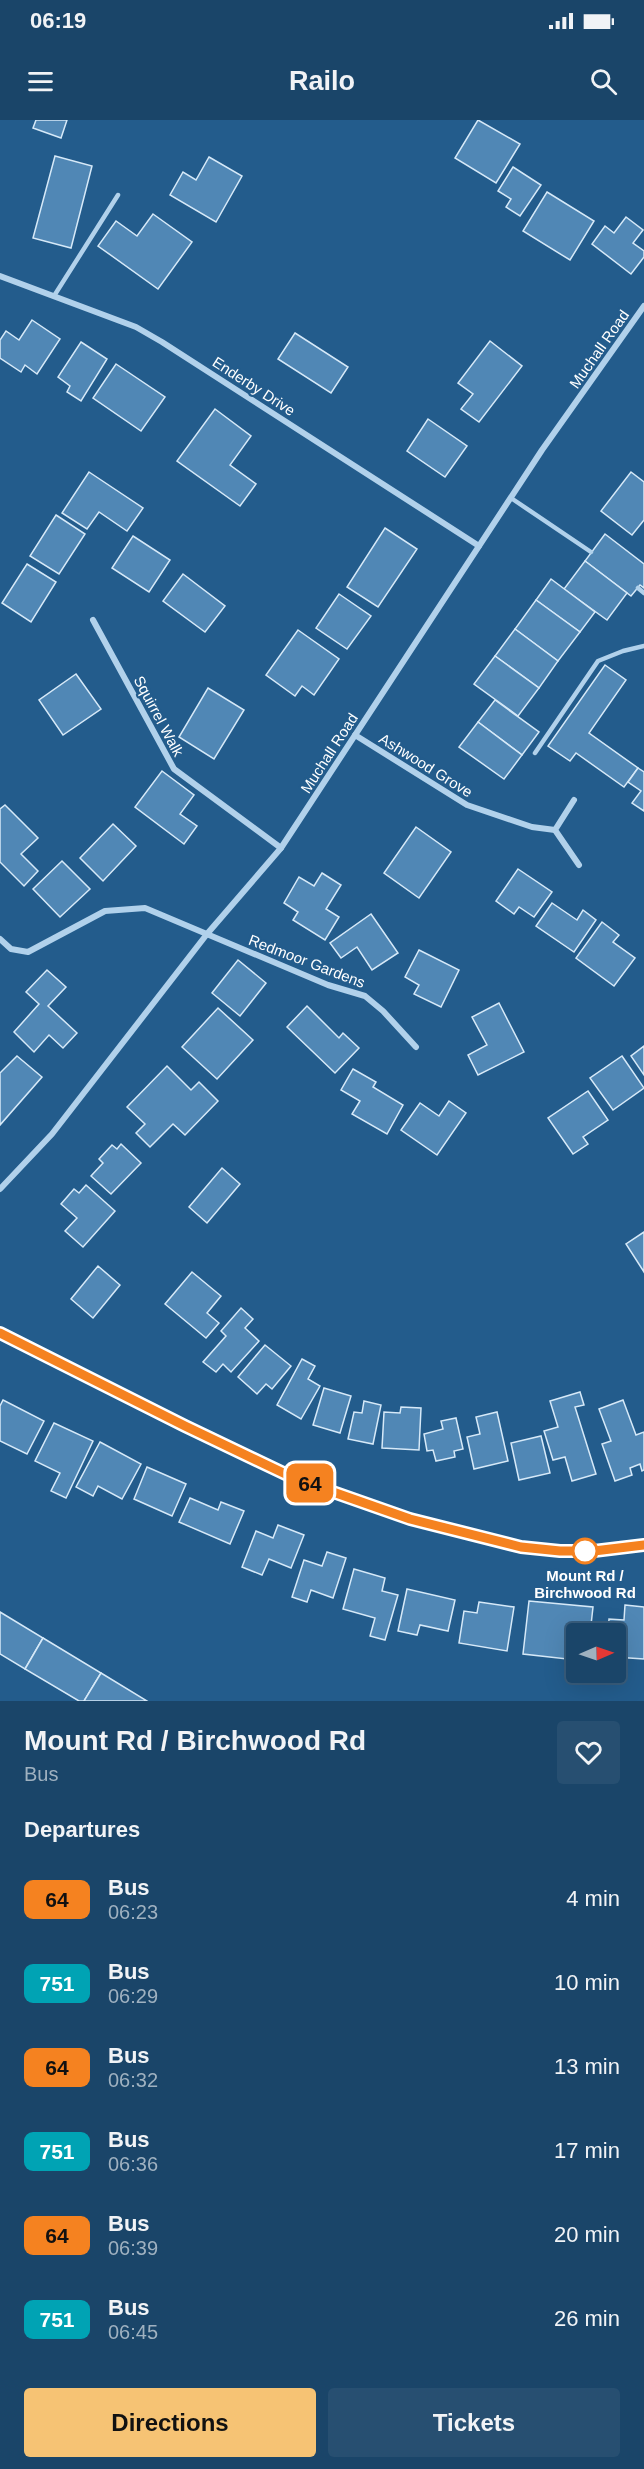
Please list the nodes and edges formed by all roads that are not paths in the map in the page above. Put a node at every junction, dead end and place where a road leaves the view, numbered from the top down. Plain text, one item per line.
1 (118, 195) dead end
2 (0, 276) edge
3 (54, 296) junction
4 (644, 306) edge
5 (511, 498) junction
6 (479, 546) junction
7 (591, 552) dead end
8 (638, 588) dead end
9 (644, 593) edge
10 (93, 620) dead end
11 (644, 646) edge
12 (355, 735) junction
13 (535, 753) dead end
14 (574, 800) dead end
15 (555, 830) junction
16 (281, 848) junction
17 (579, 865) dead end
18 (207, 934) junction
19 (0, 939) edge
20 (417, 1047) dead end
21 (0, 1189) edge
22 (0, 1333) edge
23 (644, 1545) edge

1 - 3 lane
2 - 3 street, Enderby Drive
3 - 6 street, Enderby Drive
4 - 5 street, Muchall Road
5 - 6 street, Muchall Road
5 - 7 lane
6 - 12 street, Muchall Road
8 - 9 lane
10 - 16 street, Squirrel Walk
11 - 13 lane
12 - 15 street, Ashwood Grove
12 - 16 street, Muchall Road
14 - 15 street
15 - 17 street
16 - 18 street, Muchall Road
18 - 19 street, Redmoor Gardens
18 - 20 street, Redmoor Gardens
18 - 21 street, Muchall Road
22 - 23 street

